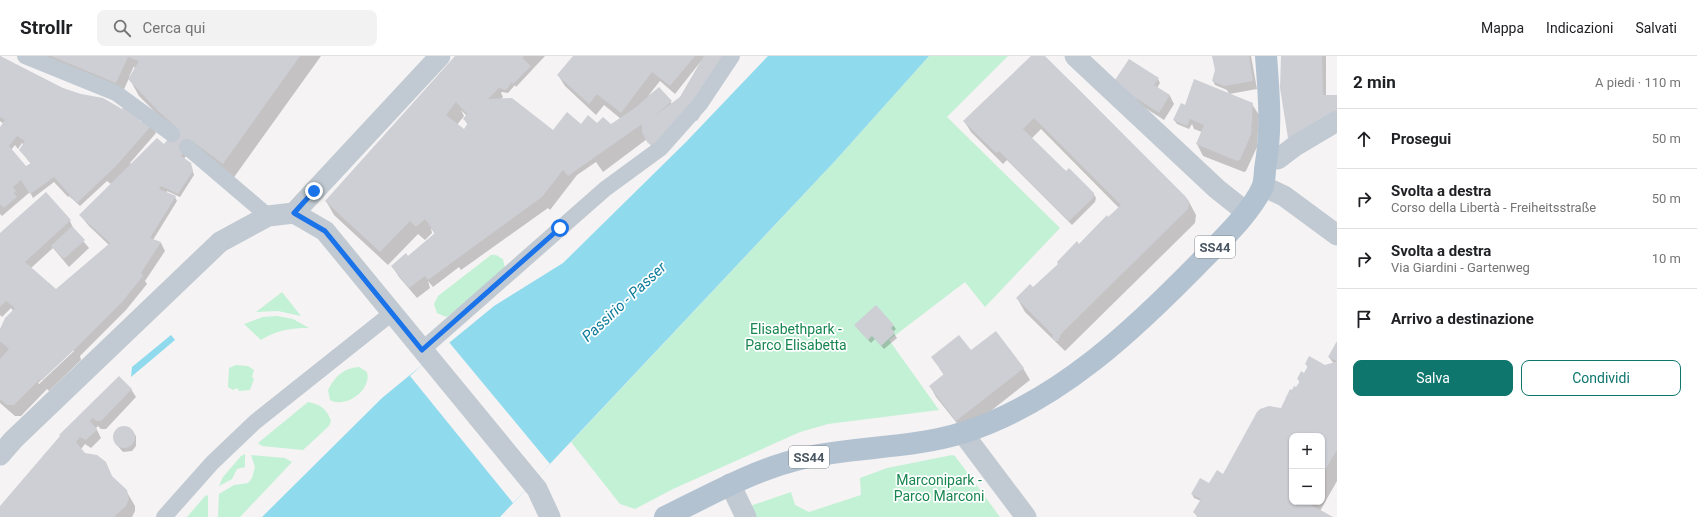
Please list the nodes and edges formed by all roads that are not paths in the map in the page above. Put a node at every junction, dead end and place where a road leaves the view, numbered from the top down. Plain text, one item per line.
1 (25, 56) edge
2 (440, 56) edge
3 (732, 56) edge
4 (1075, 56) edge
5 (1266, 56) edge
6 (1337, 121) edge
7 (172, 134) dead end
8 (188, 147) dead end
9 (1267, 159) junction
10 (1263, 186) junction
11 (1246, 212) junction
12 (294, 213) junction
13 (268, 216) junction
14 (1337, 235) edge
15 (392, 313) junction
16 (425, 354) junction
17 (962, 432) junction
18 (0, 455) edge
19 (730, 484) junction
20 (164, 517) edge
21 (550, 517) edge
22 (665, 517) edge
23 (746, 517) edge
24 (1026, 517) edge

1 - 7 street
2 - 12 street
3 - 16 street
4 - 11 street
5 - 9 main road, SS44
6 - 9 street
8 - 13 street
9 - 10 main road, SS44
10 - 11 main road, SS44
10 - 14 street
11 - 17 main road, SS44
12 - 13 street
12 - 15 street
13 - 18 street
15 - 16 street
15 - 20 street
16 - 21 street
17 - 19 main road, SS44
17 - 24 street
19 - 22 main road, SS44
19 - 23 street

